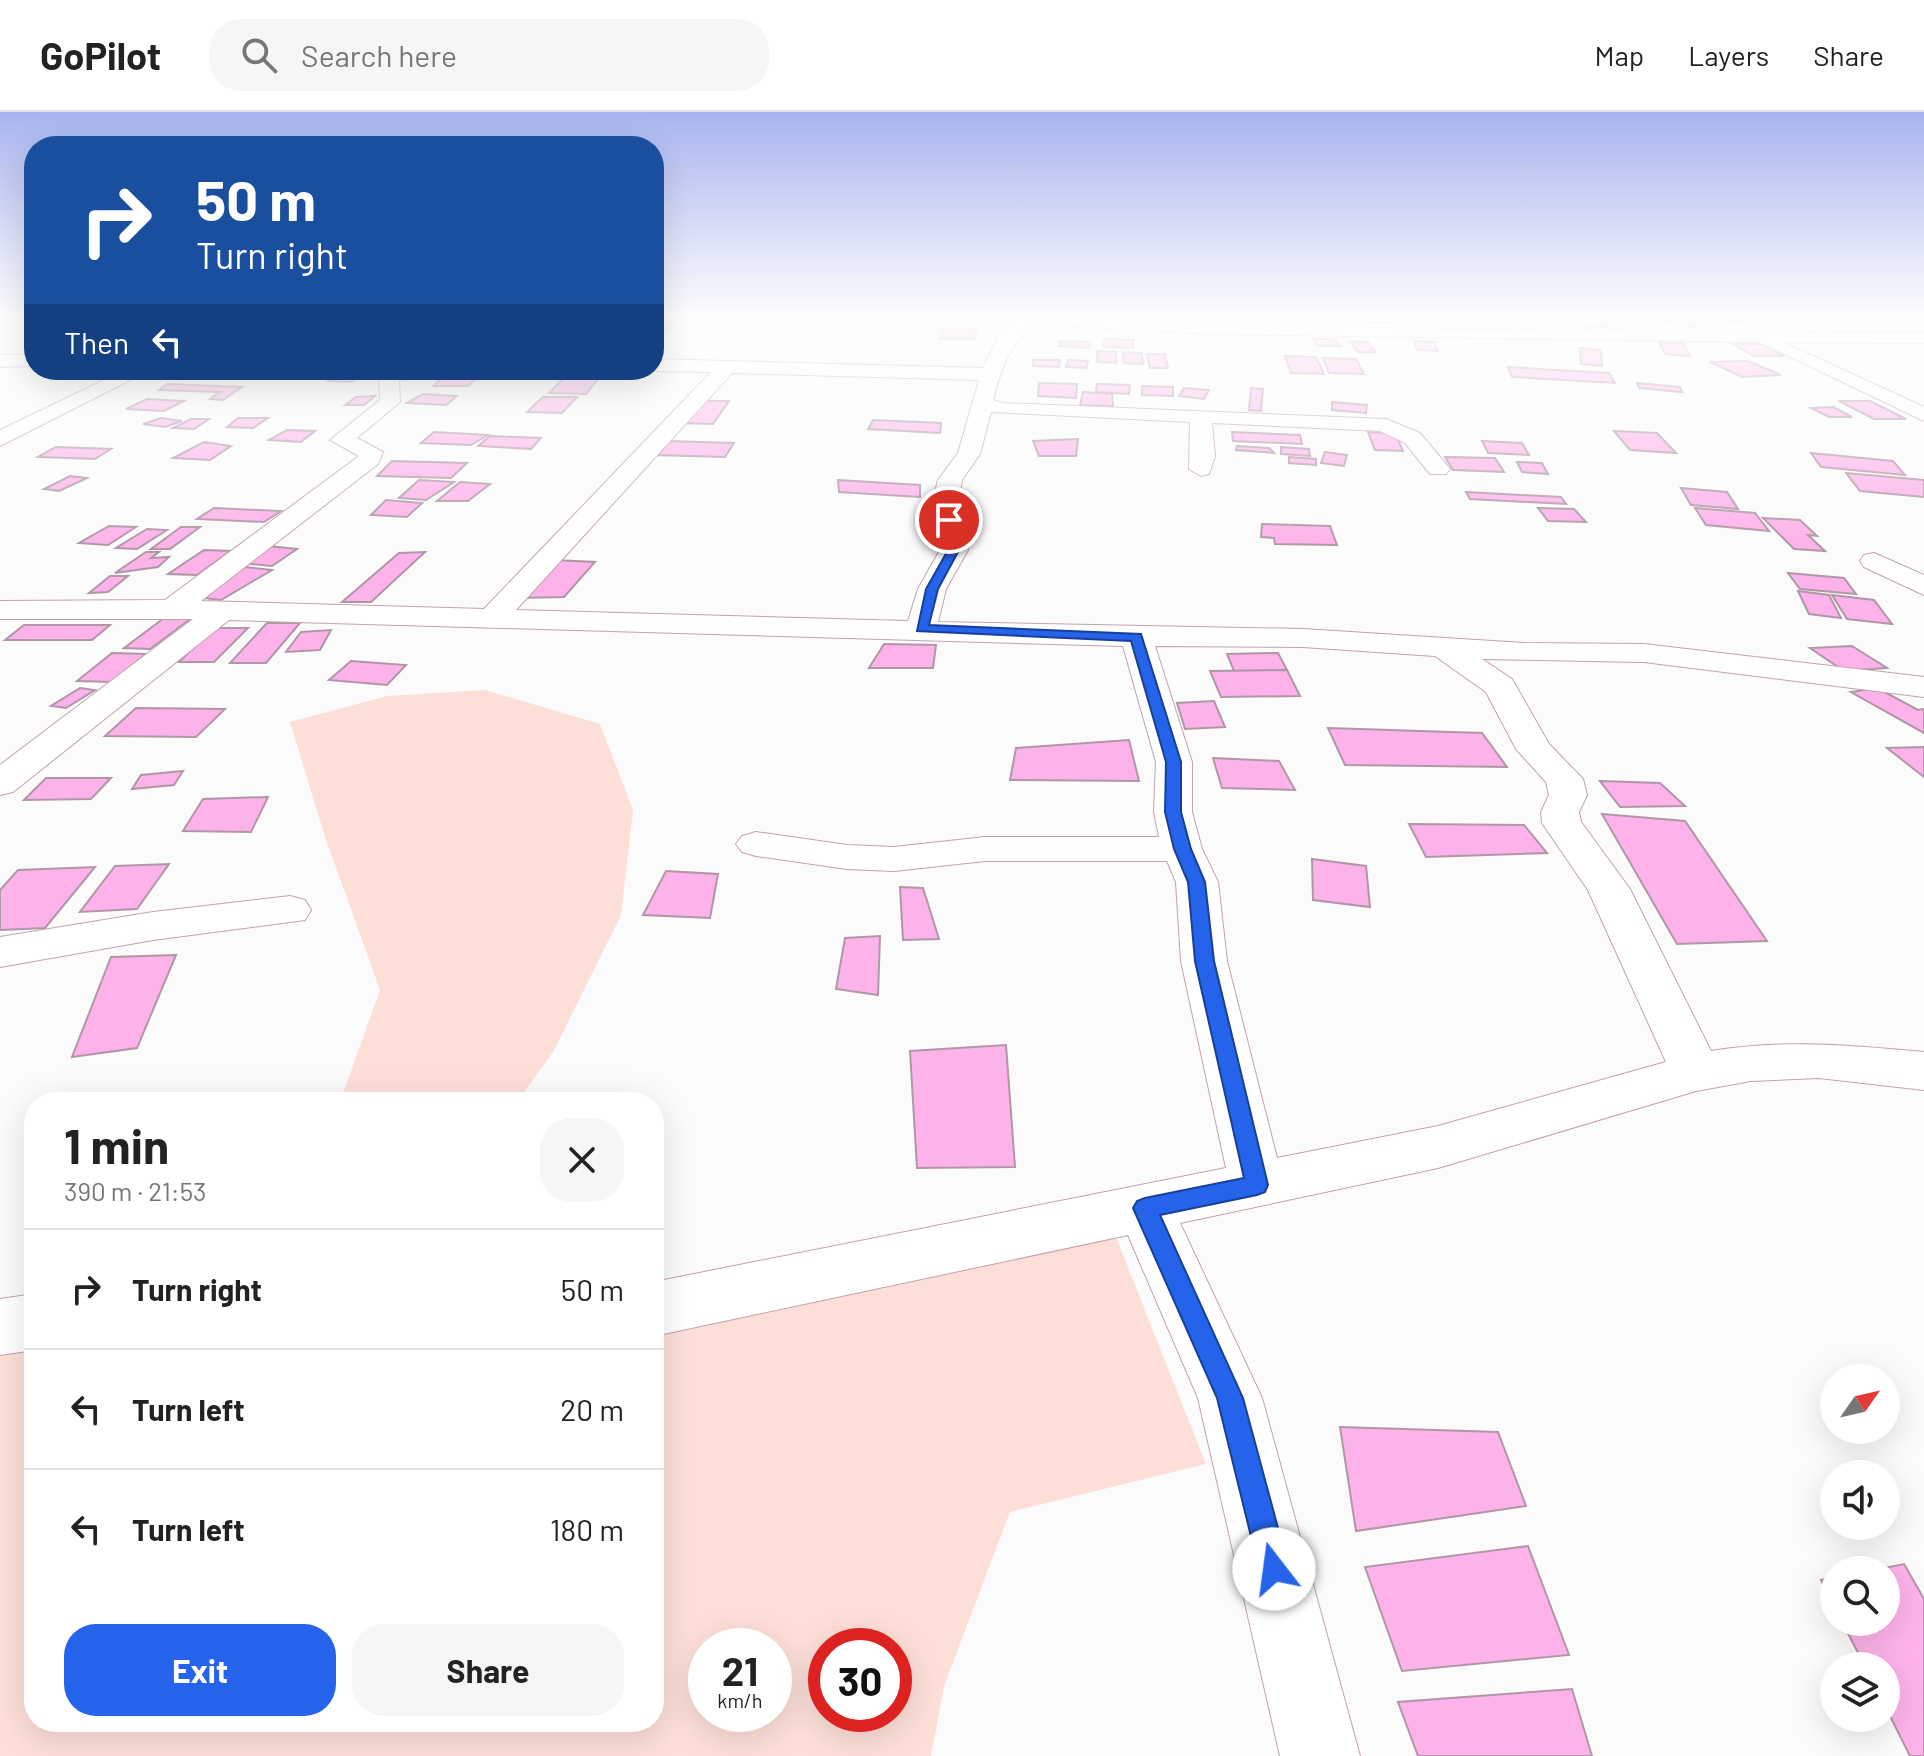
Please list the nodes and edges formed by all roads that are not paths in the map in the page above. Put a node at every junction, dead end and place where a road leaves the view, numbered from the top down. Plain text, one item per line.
1 (94, 393) edge
2 (390, 393) edge
3 (703, 393) edge
4 (985, 393) edge
5 (1876, 393) edge
6 (982, 403) junction
7 (1924, 415) edge
8 (1201, 416) junction
9 (0, 439) edge
10 (1201, 469) dead end
11 (1438, 469) dead end
12 (1874, 561) dead end
13 (1924, 586) edge
14 (172, 609) junction
15 (0, 610) edge
16 (223, 610) junction
17 (490, 620) junction
18 (921, 629) junction
19 (1136, 637) junction
20 (1444, 648) junction
21 (1924, 687) edge
22 (0, 784) edge
23 (756, 844) dead end
24 (1182, 849) junction
25 (290, 910) dead end
26 (0, 952) edge
27 (1924, 1071) edge
28 (1696, 1072) junction
29 (1257, 1185) junction
30 (1145, 1208) junction
31 (664, 1307) edge
32 (24, 1323) edge
33 (0, 1327) edge
34 (1320, 1756) edge

1 - 9 street
2 - 14 street
3 - 17 street
4 - 6 street
5 - 7 street
6 - 8 street
6 - 18 street
8 - 10 street
8 - 11 street
12 - 13 street
14 - 15 street
14 - 16 street
16 - 17 street
16 - 22 street
17 - 18 street
18 - 19 street
19 - 20 street
19 - 24 street
20 - 21 street
20 - 28 street
23 - 24 street
24 - 29 street
25 - 26 street
27 - 28 street
28 - 29 street
29 - 30 street
30 - 31 street
30 - 34 street
32 - 33 street

